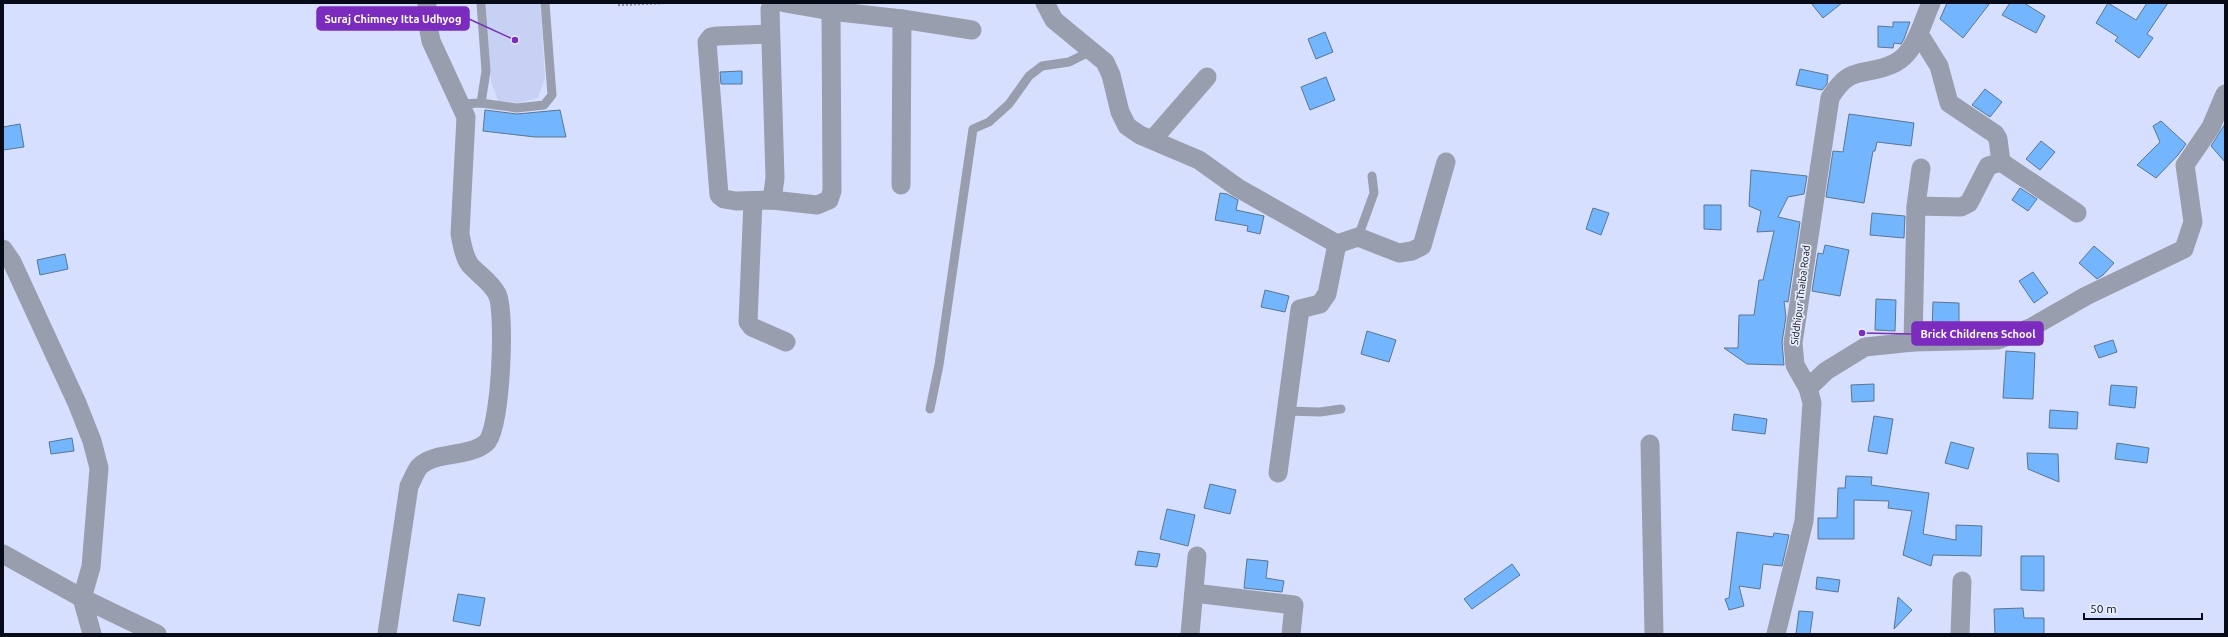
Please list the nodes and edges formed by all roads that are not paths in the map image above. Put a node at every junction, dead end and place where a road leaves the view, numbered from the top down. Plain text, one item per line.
1 (427, 3) edge
2 (481, 3) edge
3 (545, 3) edge
4 (775, 3) edge
5 (785, 3) edge
6 (1045, 3) edge
7 (1931, 3) edge
8 (880, 9) edge
9 (831, 11) junction
10 (902, 19) junction
11 (972, 30) dead end
12 (770, 34) junction
13 (1919, 34) junction
14 (1091, 51) junction
15 (1207, 77) dead end
16 (2225, 94) edge
17 (461, 104) junction
18 (481, 104) junction
19 (1152, 139) junction
20 (1446, 162) dead end
21 (2001, 162) junction
22 (1921, 168) dead end
23 (1372, 176) dead end
24 (901, 185) dead end
25 (772, 200) junction
26 (753, 201) junction
27 (1916, 206) junction
28 (2077, 213) dead end
29 (1358, 237) junction
30 (1337, 244) junction
31 (3, 249) edge
32 (786, 342) dead end
33 (1913, 342) junction
34 (1808, 388) junction
35 (1341, 409) dead end
36 (930, 410) dead end
37 (1286, 410) junction
38 (1650, 444) dead end
39 (1278, 473) dead end
40 (3, 554) edge
41 (1197, 556) dead end
42 (1962, 581) dead end
43 (1194, 593) junction
44 (82, 598) junction
45 (92, 634) edge
46 (157, 634) edge
47 (387, 634) edge
48 (1190, 634) edge
49 (1291, 634) edge
50 (1654, 634) edge
51 (1776, 634) edge
52 (1960, 634) edge

1 - 17 street
2 - 18 lane
3 - 18 lane
4 - 12 street
5 - 9 street
6 - 14 street
7 - 13 street, Siddhipur Thaiba Road
8 - 9 street
8 - 10 street
9 - 25 street
10 - 11 street
10 - 24 street
12 - 25 street
12 - 26 street
13 - 21 street
13 - 34 street, Siddhipur Thaiba Road
14 - 19 street
14 - 36 lane
15 - 19 street
16 - 33 street
17 - 18 lane
17 - 47 street
19 - 30 street
20 - 29 street
21 - 27 street
21 - 28 street
22 - 27 street
23 - 29 lane
25 - 26 street
26 - 32 street
27 - 33 street
29 - 30 street
30 - 37 street
31 - 44 street
33 - 34 street
34 - 51 street, Siddhipur Thaiba Road
35 - 37 lane
37 - 39 street
38 - 50 street
40 - 44 street
41 - 43 street
42 - 52 street
43 - 48 street
43 - 49 street
44 - 45 street
44 - 46 street

